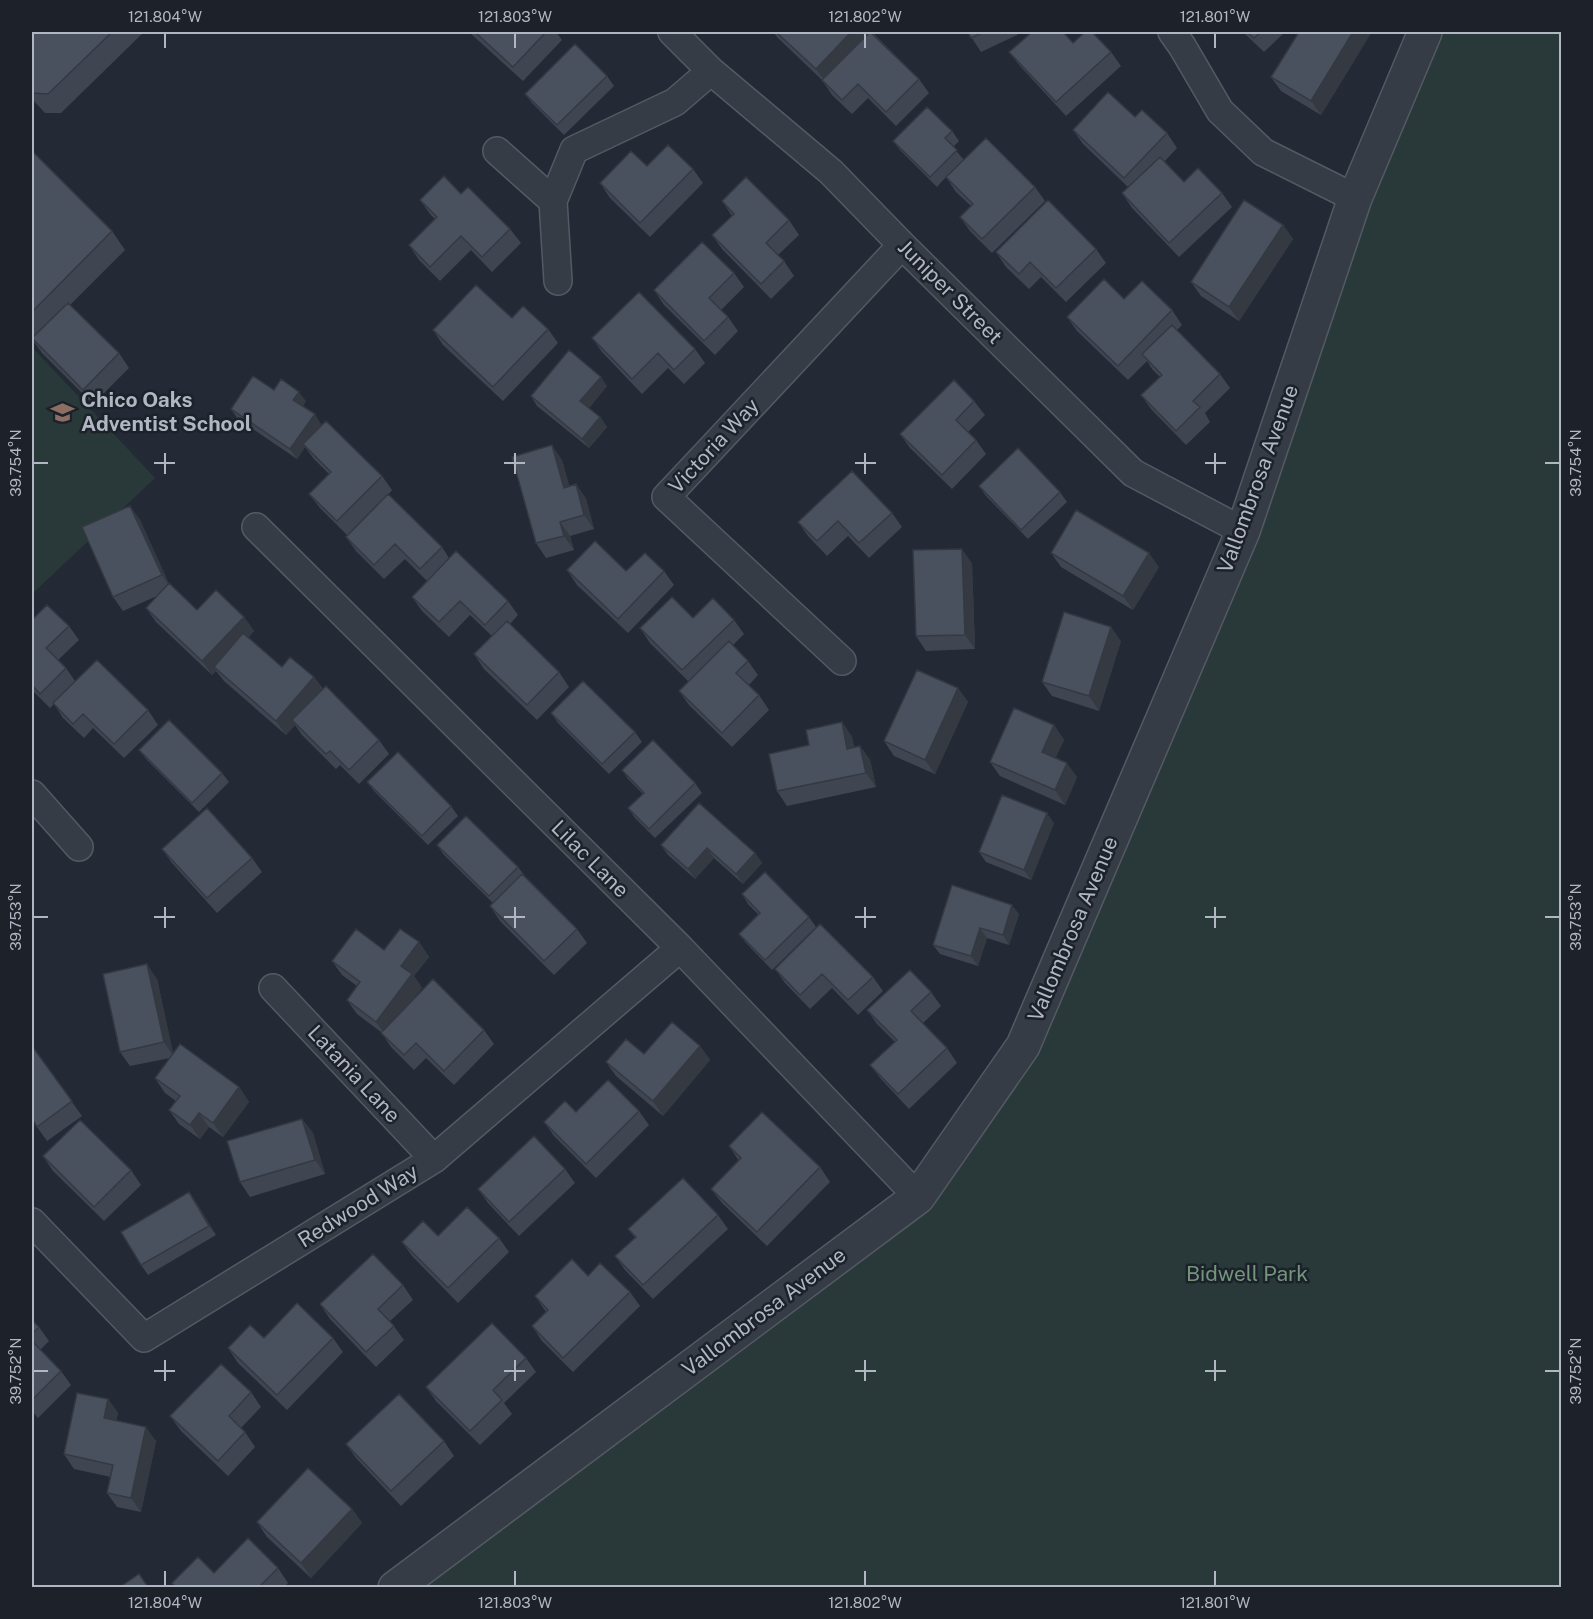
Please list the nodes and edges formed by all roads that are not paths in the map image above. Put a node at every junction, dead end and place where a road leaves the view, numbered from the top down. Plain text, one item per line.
1 (672, 32) edge
2 (1172, 32) edge
3 (1425, 32) edge
4 (711, 71) junction
5 (497, 151) dead end
6 (1355, 198) junction
7 (554, 201) junction
8 (902, 245) junction
9 (558, 281) dead end
10 (256, 527) dead end
11 (1243, 531) junction
12 (842, 661) dead end
13 (32, 794) edge
14 (79, 847) dead end
15 (680, 948) junction
16 (273, 988) dead end
17 (434, 1159) junction
18 (918, 1197) junction
19 (32, 1222) edge
20 (395, 1587) edge

1 - 4 street, Juniper Street
2 - 6 street
3 - 6 street, Vallombrosa Avenue
4 - 7 street
4 - 8 street, Juniper Street
5 - 7 street
6 - 11 street, Vallombrosa Avenue
7 - 9 street
8 - 11 street, Juniper Street
8 - 12 street, Victoria Way
10 - 15 street, Lilac Lane
11 - 18 street, Vallombrosa Avenue
13 - 14 street
15 - 17 street, Redwood Way
15 - 18 street, Lilac Lane
16 - 17 street, Latania Lane
17 - 19 street, Redwood Way
18 - 20 street, Vallombrosa Avenue

